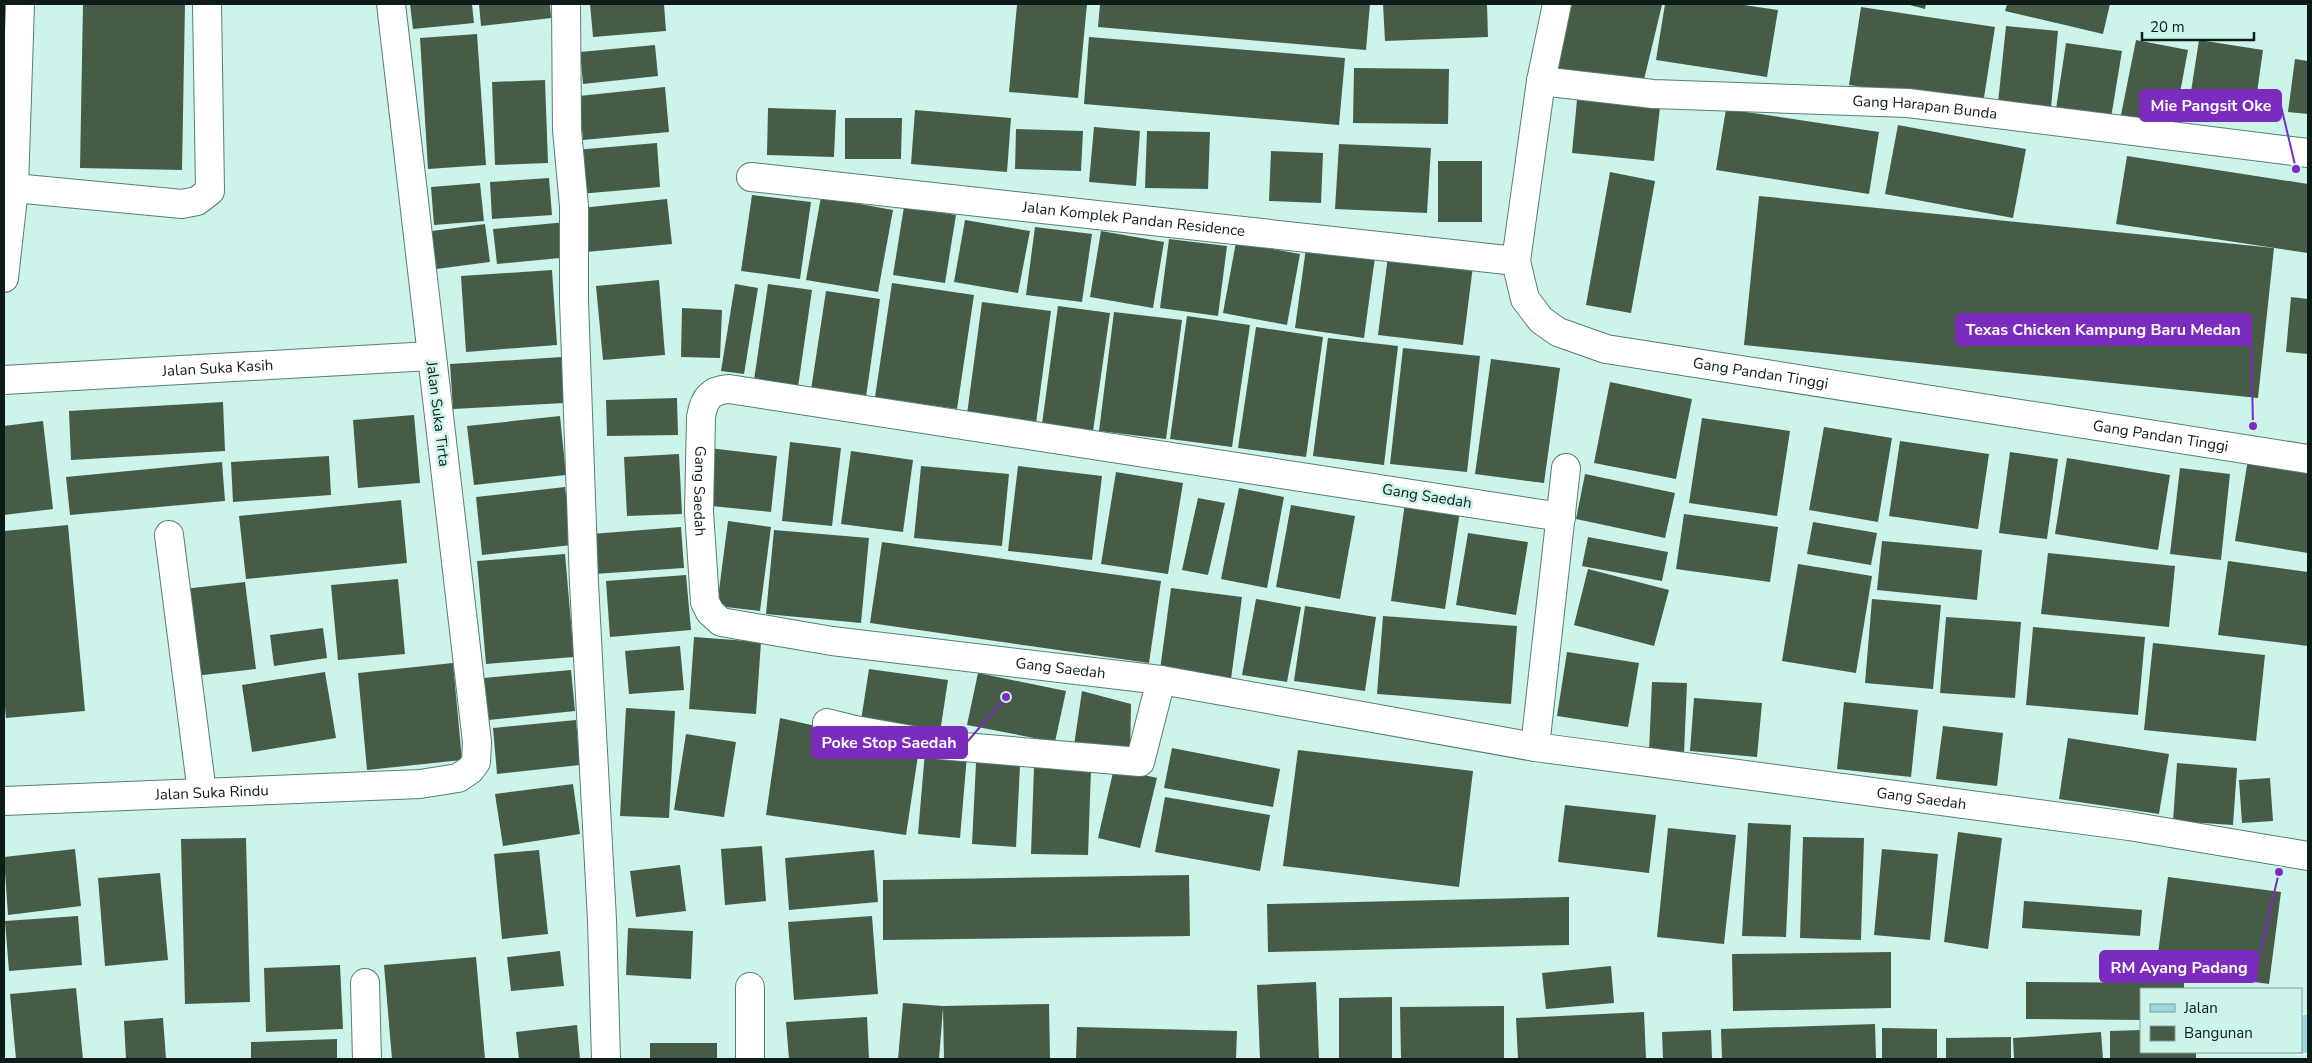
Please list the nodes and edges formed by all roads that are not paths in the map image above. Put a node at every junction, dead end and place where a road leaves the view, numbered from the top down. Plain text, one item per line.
1 (20, 4) edge
2 (207, 4) edge
3 (391, 4) edge
4 (566, 4) edge
5 (1557, 4) edge
6 (1541, 81) junction
7 (2308, 153) edge
8 (751, 177) dead end
9 (14, 188) junction
10 (1516, 261) junction
11 (4, 278) edge
12 (430, 356) junction
13 (4, 380) edge
14 (2308, 453) edge
15 (1566, 468) dead end
16 (1561, 517) junction
17 (169, 535) dead end
18 (1161, 680) junction
19 (827, 722) dead end
20 (1534, 747) junction
21 (420, 784) joint
22 (202, 793) junction
23 (4, 801) edge
24 (2308, 856) edge
25 (365, 983) dead end
26 (750, 987) dead end
27 (367, 1059) edge
28 (606, 1059) edge
29 (750, 1059) edge

1 - 9 street
2 - 9 street
3 - 12 street, Jalan Suka Tirta
4 - 28 street
5 - 6 street, Gang Pandan Tinggi
6 - 7 street, Gang Harapan Bunda
6 - 10 street, Gang Pandan Tinggi
8 - 10 street, Jalan Komplek Pandan Residence
9 - 11 street
10 - 14 street, Gang Pandan Tinggi
12 - 13 street, Jalan Suka Kasih
12 - 21 street, Jalan Suka Tirta
15 - 16 street
16 - 18 street, Gang Saedah
16 - 20 street
17 - 22 street
18 - 19 street
18 - 20 street, Gang Saedah
20 - 24 street, Gang Saedah
21 - 22 street, Jalan Suka Rindu
22 - 23 street, Jalan Suka Rindu
25 - 27 street
26 - 29 street

